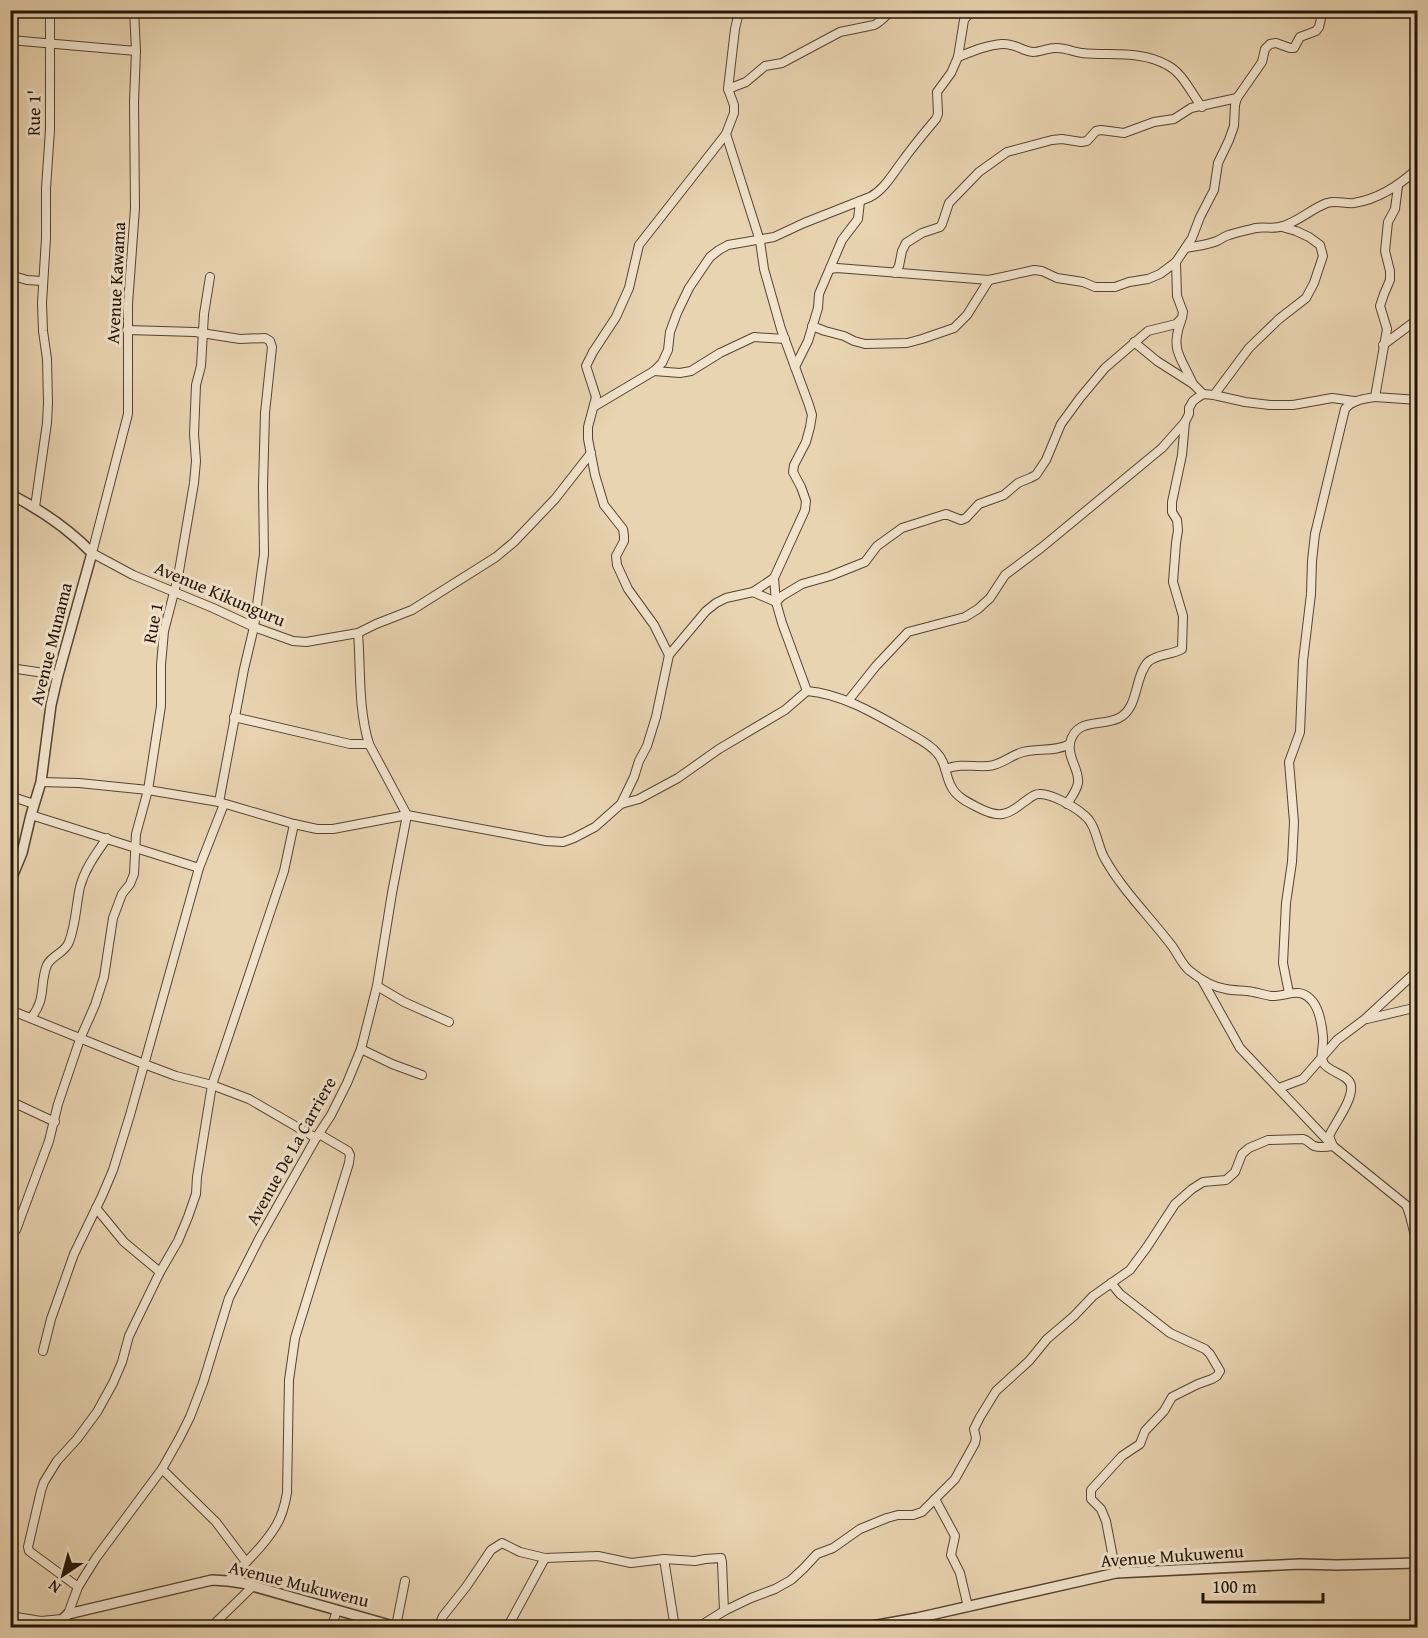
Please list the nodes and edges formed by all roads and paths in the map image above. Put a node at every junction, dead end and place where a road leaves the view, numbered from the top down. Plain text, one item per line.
1 (50, 10) edge
2 (134, 10) edge
3 (741, 10) edge
4 (895, 10) edge
5 (972, 10) edge
6 (1323, 10) edge
7 (10, 40) edge
8 (50, 43) junction
9 (136, 51) junction
10 (958, 57) junction
11 (728, 89) junction
12 (1237, 98) junction
13 (1202, 107) junction
14 (726, 134) junction
15 (1418, 168) edge
16 (1398, 186) junction
17 (861, 201) junction
18 (1282, 227) junction
19 (760, 241) junction
20 (1186, 248) junction
21 (1176, 262) junction
22 (830, 269) junction
23 (895, 273) junction
24 (10, 275) edge
25 (210, 277) dead end
26 (988, 280) junction
27 (42, 281) junction
28 (1182, 318) junction
29 (1418, 319) edge
30 (812, 326) junction
31 (127, 330) junction
32 (202, 334) junction
33 (785, 339) junction
34 (1134, 342) junction
35 (1383, 345) junction
36 (795, 367) junction
37 (654, 370) junction
38 (1192, 384) junction
39 (1203, 394) junction
40 (1214, 395) junction
41 (1376, 397) junction
42 (1418, 400) edge
43 (1355, 401) junction
44 (595, 406) junction
45 (1185, 422) junction
46 (591, 453) junction
47 (10, 494) edge
48 (36, 507) junction
49 (92, 553) junction
50 (774, 578) junction
51 (753, 592) junction
52 (174, 593) junction
53 (777, 602) junction
54 (254, 627) junction
55 (358, 633) junction
56 (669, 655) junction
57 (10, 668) edge
58 (58, 675) junction
59 (807, 691) junction
60 (848, 701) junction
61 (234, 717) junction
62 (369, 744) junction
63 (1070, 744) junction
64 (945, 769) junction
65 (41, 782) junction
66 (148, 790) junction
67 (10, 796) edge
68 (221, 803) junction
69 (34, 804) junction
70 (621, 804) junction
71 (1067, 804) junction
72 (31, 815) junction
73 (406, 815) junction
74 (294, 824) junction
75 (107, 838) junction
76 (135, 847) junction
77 (199, 868) junction
78 (10, 882) edge
79 (1418, 970) edge
80 (1202, 980) junction
81 (377, 986) junction
82 (1289, 993) junction
83 (1418, 1007) edge
84 (10, 1010) edge
85 (31, 1018) junction
86 (1365, 1019) junction
87 (449, 1022) dead end
88 (80, 1039) junction
89 (361, 1049) junction
90 (1321, 1057) junction
91 (144, 1064) junction
92 (422, 1075) dead end
93 (212, 1085) junction
94 (1279, 1088) junction
95 (10, 1101) edge
96 (55, 1122) junction
97 (317, 1136) junction
98 (1333, 1146) junction
99 (96, 1208) junction
100 (16, 1230) dead end
101 (1418, 1243) edge
102 (160, 1272) junction
103 (1112, 1283) junction
104 (43, 1351) dead end
105 (162, 1469) junction
106 (935, 1499) junction
107 (545, 1558) junction
108 (664, 1559) junction
109 (246, 1562) junction
110 (1418, 1563) edge
111 (1116, 1573) junction
112 (228, 1581) junction
113 (405, 1581) dead end
114 (252, 1586) junction
115 (78, 1587) junction
116 (968, 1607) junction
117 (337, 1610) junction
118 (724, 1611) junction
119 (10, 1616) edge
120 (65, 1616) junction
121 (398, 1627) edge
122 (54, 1628) edge
123 (210, 1628) edge
124 (330, 1628) edge
125 (438, 1628) edge
126 (507, 1628) edge
127 (675, 1628) edge
128 (697, 1628) edge
129 (861, 1628) edge

1 - 8 street, Rue 1'
2 - 9 street, Avenue Kawama
3 - 11 street
4 - 11 street
5 - 10 street
6 - 12 street
7 - 8 street
8 - 9 street
8 - 27 street, Rue 1'
9 - 31 street, Avenue Kawama
10 - 13 street
10 - 17 street
11 - 14 street
12 - 13 street
12 - 20 street
13 - 23 street
14 - 19 street
14 - 44 street
15 - 16 street
16 - 18 street
16 - 35 street
17 - 19 street
17 - 22 street
18 - 20 street
18 - 40 street
19 - 33 street
19 - 37 street
20 - 21 street
21 - 26 street
21 - 28 street
22 - 23 street
22 - 30 street
23 - 26 street
24 - 27 street
25 - 32 street, Rue 1
26 - 30 street
27 - 48 street, Rue 1'
28 - 34 street
28 - 38 street
29 - 35 street
30 - 36 street
31 - 32 street
31 - 49 street, Avenue Kawama
32 - 52 street, Rue 1
32 - 54 street
33 - 36 street
33 - 37 street
34 - 38 street
34 - 53 street
35 - 41 street
36 - 50 street
37 - 44 street
38 - 39 street
39 - 40 street
39 - 45 street
40 - 43 street
41 - 42 street
41 - 43 street
43 - 82 street
44 - 46 street
45 - 60 street
45 - 63 street
46 - 55 street, Avenue Kikunguru
46 - 56 street
47 - 48 street, Avenue Kikunguru
48 - 49 street, Avenue Kikunguru
49 - 52 street, Avenue Kikunguru
49 - 58 street, Avenue Munama
50 - 51 street
50 - 53 street
51 - 53 street
51 - 56 street
52 - 54 street, Avenue Kikunguru
52 - 66 street, Rue 1
53 - 59 street
54 - 55 street, Avenue Kikunguru
54 - 61 street
55 - 62 street
56 - 70 street
57 - 58 street
58 - 65 street, Avenue Munama
59 - 60 street
59 - 70 street
60 - 64 street
61 - 62 street
61 - 68 street
62 - 73 street
63 - 64 street
63 - 71 street
64 - 71 street
65 - 66 street
65 - 69 street, Avenue Munama
66 - 68 street
66 - 76 street, Rue 1
67 - 69 street
68 - 74 street
68 - 77 street
69 - 72 street, Avenue Munama
70 - 73 street
71 - 80 street
72 - 75 street
72 - 78 street, Avenue Munama
73 - 74 street
73 - 81 street, Avenue De La Carriere
74 - 93 street
75 - 76 street
75 - 85 street
76 - 77 street
76 - 88 street, Rue 1
77 - 91 street
79 - 86 street
80 - 82 street
80 - 94 street
81 - 87 street
81 - 89 street, Avenue De La Carriere
82 - 90 street
83 - 86 street
84 - 85 street
85 - 88 street
86 - 90 street
88 - 91 street
88 - 96 street, Rue 1
89 - 92 street
89 - 97 street, Avenue De La Carriere
90 - 94 street
90 - 98 street
91 - 93 street
91 - 99 street
93 - 97 street
93 - 102 street
94 - 98 street
95 - 96 street
96 - 100 street, Rue 1
97 - 105 street, Avenue De La Carriere
97 - 109 street
98 - 101 street
98 - 103 street
99 - 102 street
99 - 104 street
102 - 115 street
103 - 106 street
103 - 111 street
105 - 109 street
105 - 115 street, Avenue De La Carriere
106 - 116 street
106 - 118 street
107 - 108 street
107 - 125 street
107 - 126 street
108 - 118 street
108 - 127 street
109 - 112 street
110 - 111 street, Avenue Mukuwenu
111 - 116 street, Avenue Mukuwenu
112 - 114 street, Avenue Mukuwenu
112 - 120 street, Avenue Mukuwenu
113 - 121 street
114 - 117 street, Avenue Mukuwenu
114 - 123 street
115 - 120 street, Avenue De La Carriere
116 - 129 street, Avenue Mukuwenu
117 - 121 street, Avenue Mukuwenu
117 - 124 street
118 - 128 street
119 - 120 street
120 - 122 street

